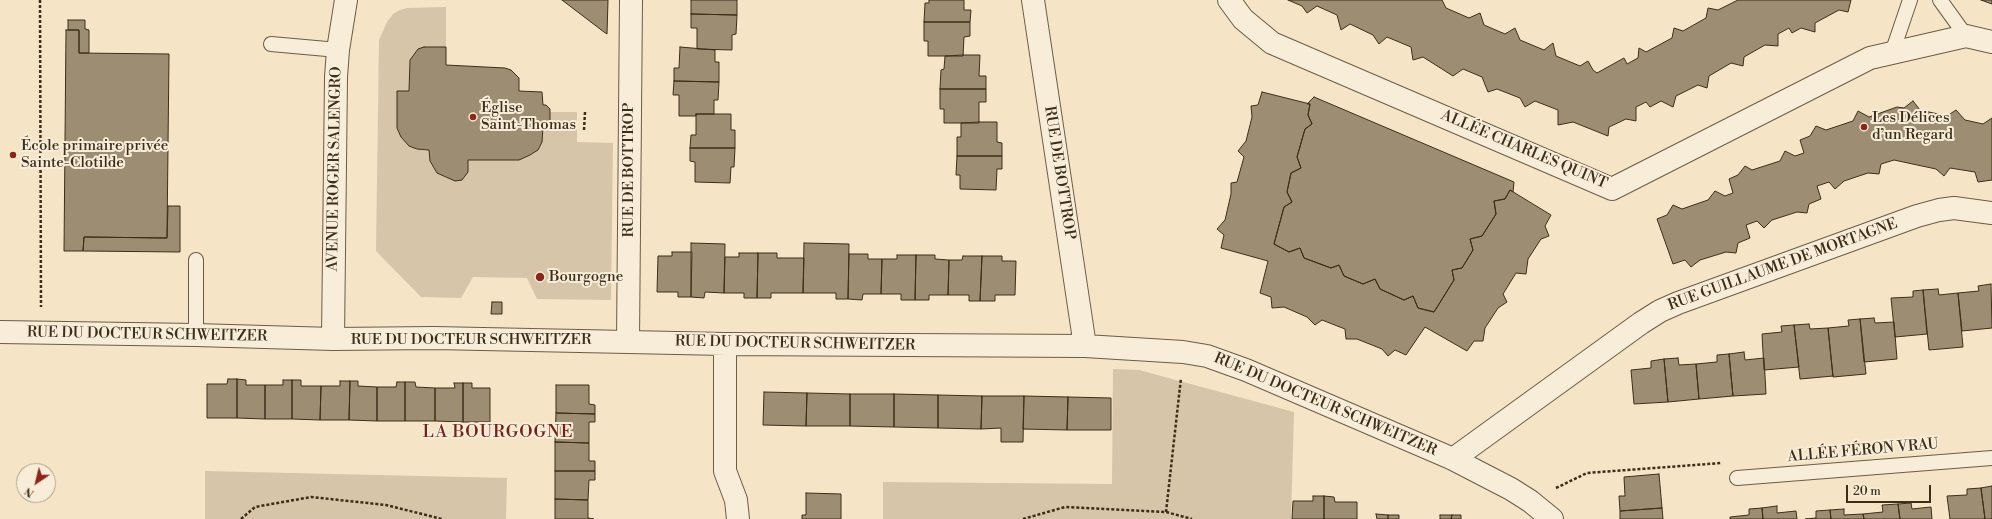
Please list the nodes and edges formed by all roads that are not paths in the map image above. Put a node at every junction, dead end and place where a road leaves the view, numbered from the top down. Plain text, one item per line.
1 (346, 0) edge
2 (631, 0) edge
3 (1033, 0) edge
4 (1229, 0) edge
5 (1910, 0) edge
6 (1940, 0) edge
7 (1966, 36) junction
8 (1992, 42) edge
9 (270, 44) dead end
10 (338, 50) junction
11 (1892, 53) junction
12 (1992, 213) edge
13 (196, 260) dead end
14 (0, 332) edge
15 (196, 334) junction
16 (333, 339) junction
17 (628, 341) junction
18 (725, 344) junction
19 (1086, 346) junction
20 (1992, 458) edge
21 (1452, 459) junction
22 (1737, 478) dead end
23 (738, 519) edge
24 (1552, 519) edge

1 - 10 street, AVENUE ROGER SALENGRO
2 - 17 street, RUE DE BOTTROP
3 - 19 street, RUE DE BOTTROP
4 - 11 street, ALLÉE CHARLES QUINT
5 - 11 lane
6 - 7 lane
7 - 8 street, ALLÉE CHARLES QUINT
7 - 11 street, ALLÉE CHARLES QUINT
9 - 10 lane
10 - 16 street, AVENUE ROGER SALENGRO
12 - 21 street, RUE GUILLAUME DE MORTAGNE
13 - 15 lane
14 - 15 street, RUE DU DOCTEUR SCHWEITZER
15 - 16 street, RUE DU DOCTEUR SCHWEITZER
16 - 17 street, RUE DU DOCTEUR SCHWEITZER
17 - 18 street, RUE DU DOCTEUR SCHWEITZER
18 - 19 street, RUE DU DOCTEUR SCHWEITZER
18 - 23 street
19 - 21 street, RUE DU DOCTEUR SCHWEITZER
20 - 22 lane, ALLÉE FÉRON VRAU
21 - 24 street, RUE DU DOCTEUR SCHWEITZER

